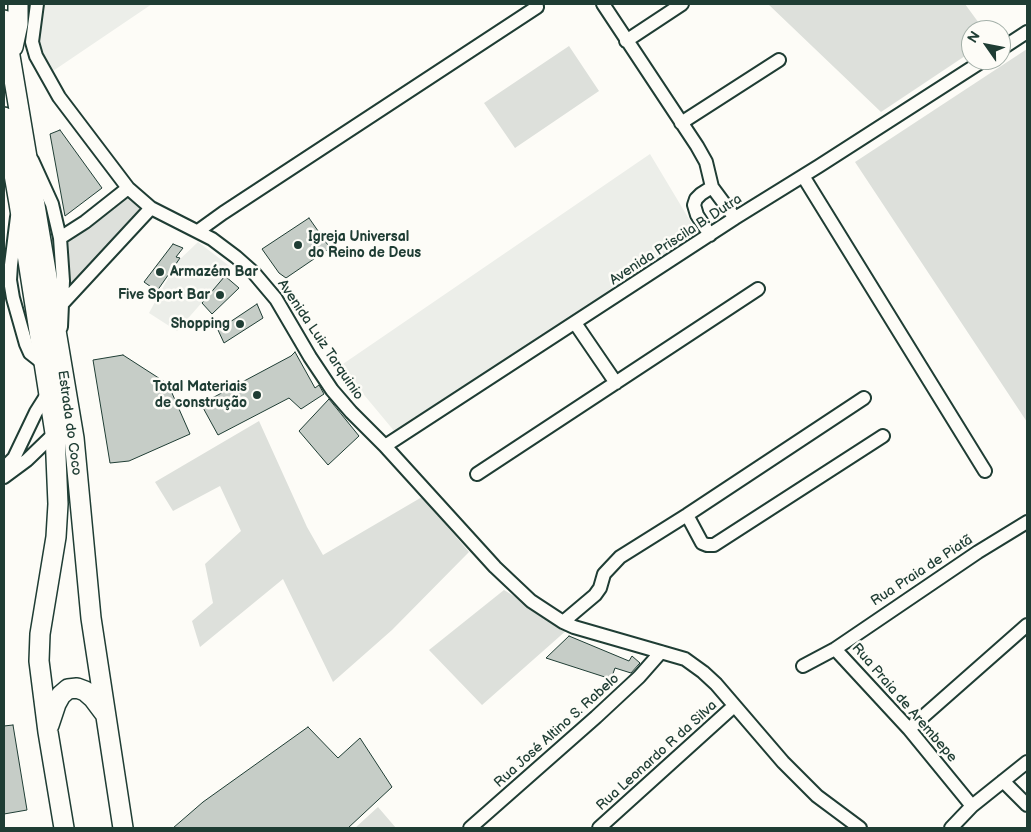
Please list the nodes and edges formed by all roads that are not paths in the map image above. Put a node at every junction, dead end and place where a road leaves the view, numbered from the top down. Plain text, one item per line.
1 (18, 4) edge
2 (603, 4) edge
3 (682, 4) edge
4 (39, 7) edge
5 (537, 7) dead end
6 (4, 20) edge
7 (1027, 32) edge
8 (626, 40) junction
9 (1011, 42) edge
10 (10, 58) junction
11 (779, 60) dead end
12 (968, 70) edge
13 (4, 117) edge
14 (681, 123) junction
15 (25, 146) junction
16 (803, 176) junction
17 (712, 187) junction
18 (128, 188) junction
19 (19, 203) junction
20 (151, 208) junction
21 (735, 218) junction
22 (198, 231) junction
23 (710, 235) junction
24 (60, 238) junction
25 (7, 281) edge
26 (758, 289) dead end
27 (8, 298) edge
28 (63, 303) junction
29 (575, 323) junction
30 (58, 347) junction
31 (44, 364) junction
32 (616, 383) junction
33 (48, 393) junction
34 (864, 398) dead end
35 (55, 433) junction
36 (883, 436) dead end
37 (385, 446) junction
38 (4, 468) edge
39 (986, 470) dead end
40 (478, 474) dead end
41 (4, 477) edge
42 (687, 515) junction
43 (1027, 522) edge
44 (563, 622) junction
45 (1027, 625) edge
46 (836, 648) junction
47 (661, 652) junction
48 (803, 666) dead end
49 (734, 706) junction
50 (105, 714) junction
51 (909, 729) junction
52 (48, 732) junction
53 (1027, 762) edge
54 (1003, 781) junction
55 (1027, 805) edge
56 (972, 806) junction
57 (951, 827) edge
58 (64, 828) edge
59 (122, 828) edge
60 (470, 828) edge
61 (599, 828) edge
62 (860, 828) edge

1 - 10 highway
2 - 8 street
3 - 8 street
4 - 18 street, Avenida Luiz Tarquinio
5 - 22 street
6 - 10 highway, Estrada do Coco
7 - 9 street
8 - 14 street
10 - 15 highway, Estrada do Coco
11 - 14 street
12 - 16 street, Avenida Priscila B. Dutra
13 - 19 highway, Estrada do Coco
14 - 17 street
15 - 24 street
15 - 30 highway, Estrada do Coco
16 - 21 street, Avenida Priscila B. Dutra
16 - 39 street
17 - 21 street
17 - 23 street
18 - 20 street, Avenida Luiz Tarquinio
18 - 24 street
19 - 25 street
19 - 31 highway, Estrada do Coco
20 - 22 street, Avenida Luiz Tarquinio
20 - 28 street
21 - 23 street, Avenida Priscila B. Dutra
22 - 37 street, Avenida Luiz Tarquinio
23 - 29 street, Avenida Priscila B. Dutra
24 - 28 street
25 - 27 street
26 - 32 street
27 - 31 street
28 - 30 street
29 - 32 street
29 - 37 street, Avenida Priscila B. Dutra
30 - 50 highway, Estrada do Coco
31 - 33 highway, Estrada do Coco
32 - 40 street
33 - 35 highway, Estrada do Coco
33 - 38 street
34 - 42 street
35 - 41 street
35 - 52 highway, Estrada do Coco
36 - 42 street
37 - 44 street, Avenida Luiz Tarquinio
42 - 44 street
43 - 46 street, Rua Praia de Piatã
44 - 47 street, Avenida Luiz Tarquinio
45 - 51 street
46 - 48 street, Rua Praia de Arembepe
46 - 51 street, Rua Praia de Arembepe
47 - 49 street, Avenida Luiz Tarquinio
47 - 60 street, Rua José Altino S. Rabelo
49 - 61 street, Rua Leonardo R da Silva
49 - 62 street, Avenida Luiz Tarquinio
50 - 52 highway
50 - 59 highway, Estrada do Coco
51 - 56 street, Rua Praia de Arembepe
52 - 58 highway, Estrada do Coco
53 - 54 street
54 - 55 street
54 - 56 street
56 - 57 street

